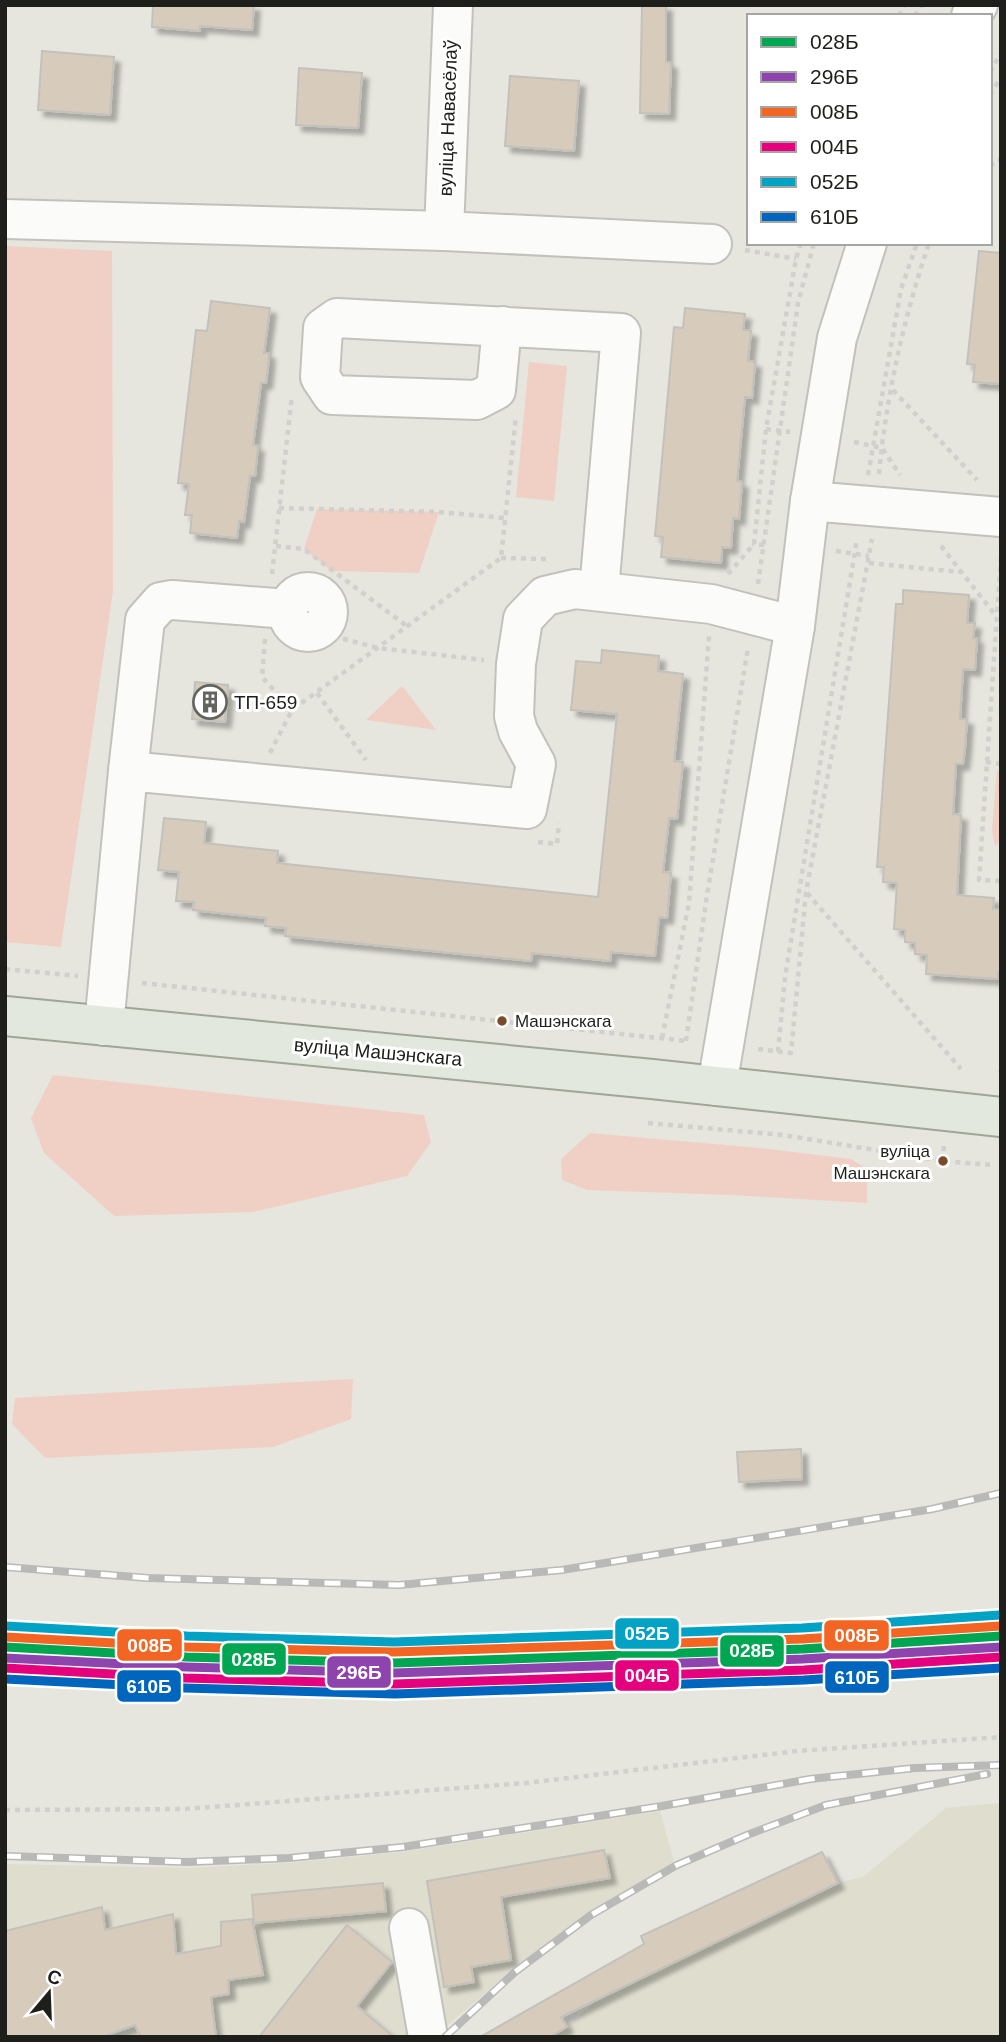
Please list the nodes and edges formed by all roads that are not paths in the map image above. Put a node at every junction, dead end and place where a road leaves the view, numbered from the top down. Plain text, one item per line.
1 (453, 5) edge
2 (5, 219) edge
3 (444, 231) junction
4 (712, 244) road end
5 (866, 245) edge
6 (502, 326) junction
7 (810, 501) junction
8 (991, 501) edge
9 (599, 591) junction
10 (290, 616) road end
11 (795, 626) junction
12 (128, 771) junction
13 (5, 1016) edge
14 (104, 1026) junction
15 (717, 1086) junction
16 (1001, 1117) edge
17 (408, 1928) dead end
18 (428, 2037) edge

1 - 3 street, вуліца Навасёлаў
2 - 3 street
3 - 4 street
5 - 7 street
6 - 6 street
6 - 9 street
7 - 8 street
7 - 11 street
9 - 11 street
9 - 12 street
10 - 12 street
11 - 15 street
12 - 14 street
13 - 14 main road, вуліца Машэнскага
14 - 15 main road, вуліца Машэнскага
15 - 16 main road, вуліца Машэнскага
17 - 18 street

